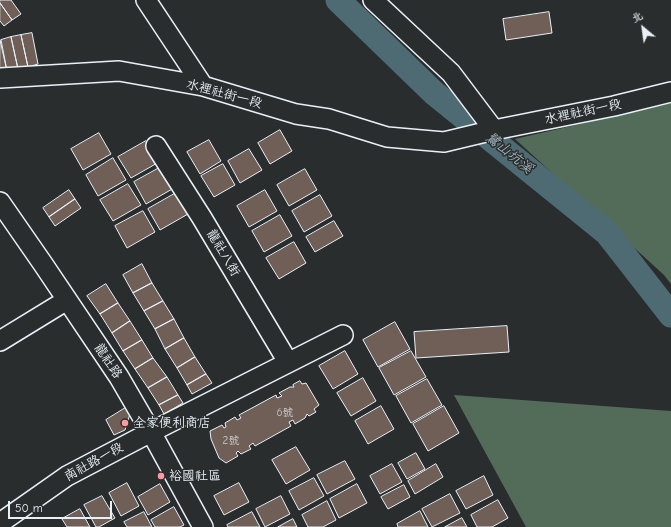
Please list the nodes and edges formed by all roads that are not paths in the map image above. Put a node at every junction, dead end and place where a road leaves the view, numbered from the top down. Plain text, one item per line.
1 (146, 0) edge
2 (373, 0) edge
3 (0, 78) edge
4 (203, 86) junction
5 (671, 92) edge
6 (494, 130) junction
7 (156, 146) dead end
8 (0, 202) edge
9 (67, 300) junction
10 (343, 335) dead end
11 (0, 341) edge
12 (288, 362) junction
13 (151, 432) junction
14 (0, 523) edge
15 (203, 527) edge

1 - 4 street
2 - 6 street
3 - 4 street, 水裡社街一段
4 - 6 street, 水裡社街一段
5 - 6 street, 水裡社街一段
7 - 12 street, 龍社八街
8 - 9 street, 龍社路
9 - 11 street
9 - 13 street, 龍社路
10 - 12 street
12 - 13 street
13 - 14 street, 南社路一段
13 - 15 street, 龍社路

